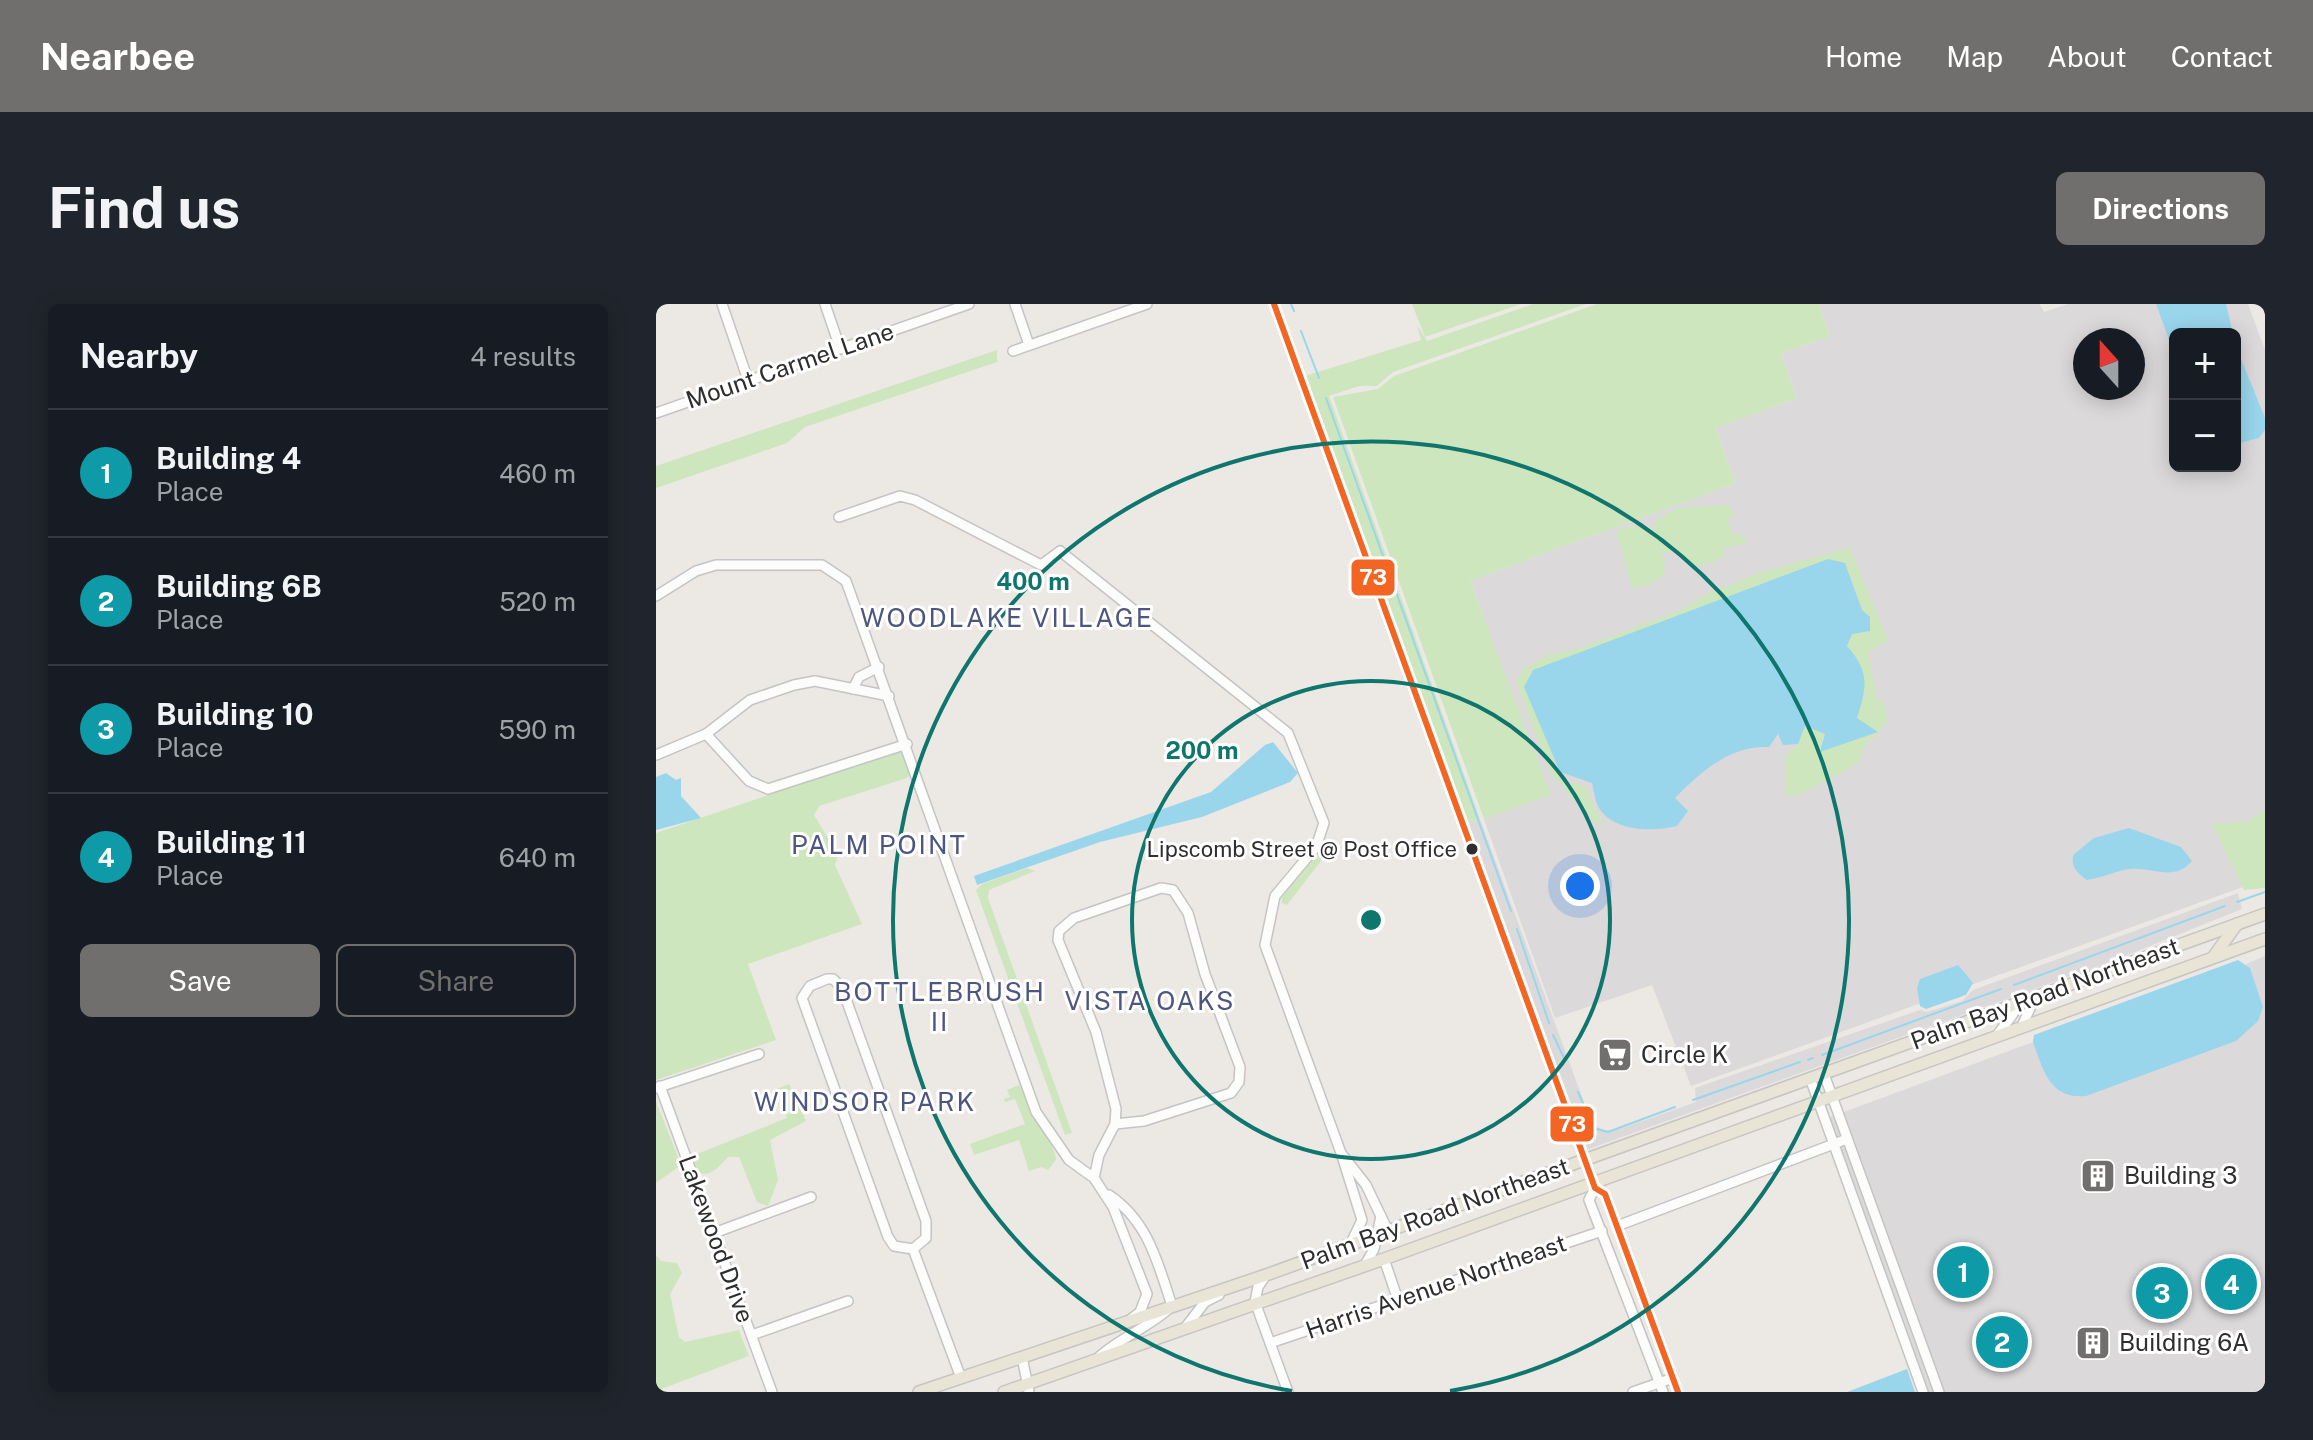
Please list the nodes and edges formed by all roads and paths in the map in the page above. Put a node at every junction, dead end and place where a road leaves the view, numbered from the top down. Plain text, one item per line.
1 (722, 304) edge
2 (825, 304) edge
3 (969, 304) edge
4 (1015, 304) edge
5 (1147, 304) edge
6 (1274, 304) edge
7 (1029, 345) junction
8 (840, 348) junction
9 (1013, 351) dead end
10 (748, 380) junction
11 (656, 413) edge
12 (839, 517) dead end
13 (658, 591) edge
14 (879, 667) junction
15 (853, 689) junction
16 (889, 696) junction
17 (706, 734) junction
18 (907, 744) junction
19 (656, 755) edge
20 (2265, 914) edge
21 (2237, 924) junction
22 (2265, 939) edge
23 (2214, 956) junction
24 (2035, 997) junction
25 (2014, 1005) junction
26 (2022, 1026) junction
27 (1998, 1034) junction
28 (759, 1054) dead end
29 (1824, 1074) junction
30 (1810, 1078) junction
31 (658, 1087) edge
32 (1831, 1095) junction
33 (1818, 1100) junction
34 (1115, 1124) junction
35 (1847, 1139) junction
36 (1834, 1144) junction
37 (1341, 1153) junction
38 (1585, 1160) junction
39 (1094, 1178) junction
40 (1594, 1185) junction
41 (1107, 1193) junction
42 (811, 1197) dead end
43 (1617, 1226) junction
44 (1602, 1231) junction
45 (714, 1233) junction
46 (1382, 1234) junction
47 (1349, 1245) junction
48 (913, 1249) junction
49 (1384, 1259) junction
50 (1365, 1265) junction
51 (1266, 1275) junction
52 (1228, 1288) junction
53 (1398, 1300) junction
54 (848, 1301) dead end
55 (1255, 1302) junction
56 (1172, 1306) junction
57 (1912, 1319) junction
58 (1130, 1320) junction
59 (1898, 1324) junction
60 (1185, 1328) junction
61 (752, 1335) junction
62 (1270, 1343) junction
63 (1022, 1357) junction
64 (1095, 1360) junction
65 (961, 1378) junction
66 (1673, 1378) junction
67 (1662, 1387) edge
68 (1028, 1388) edge
69 (772, 1392) edge
70 (919, 1392) edge
71 (1004, 1392) edge
72 (1288, 1392) edge
73 (1633, 1392) edge
74 (1678, 1392) edge
75 (1923, 1392) edge
76 (1939, 1392) edge

1 - 10 street
2 - 8 street
3 - 8 street, Mount Carmel Lane
4 - 7 street
5 - 7 street
6 - 38 street
7 - 9 street
8 - 10 street, Mount Carmel Lane
10 - 11 street, Mount Carmel Lane
12 - 37 street
13 - 14 street
14 - 15 street
14 - 16 street
15 - 16 street
15 - 17 street
16 - 18 street
17 - 18 street
17 - 19 street
18 - 39 street
20 - 21 main road, Palm Bay Road Northeast
21 - 23 main road
21 - 24 main road, Palm Bay Road Northeast
22 - 23 main road, Palm Bay Road Northeast
23 - 26 main road, Palm Bay Road Northeast
24 - 25 main road, Palm Bay Road Northeast
24 - 26 street
25 - 27 street
25 - 29 main road, Palm Bay Road Northeast
26 - 27 main road, Palm Bay Road Northeast
27 - 32 main road, Palm Bay Road Northeast
28 - 31 street
29 - 30 main road, Palm Bay Road Northeast
29 - 32 street
30 - 33 street
30 - 38 main road, Palm Bay Road Northeast
31 - 45 street, Lakewood Drive
32 - 33 main road, Palm Bay Road Northeast
32 - 35 street
33 - 36 street
33 - 40 main road, Palm Bay Road Northeast
34 - 34 street
34 - 39 street
35 - 36 street
35 - 57 street
36 - 43 street
36 - 59 street
37 - 46 street
37 - 47 street
38 - 40 street
38 - 46 main road, Palm Bay Road Northeast
39 - 41 street
40 - 43 street
40 - 44 street
40 - 49 main road, Palm Bay Road Northeast
41 - 56 street
41 - 58 street
42 - 45 street
43 - 66 street
44 - 53 street, Harris Avenue Northeast
44 - 67 street
45 - 61 street, Lakewood Drive
46 - 47 main road, Palm Bay Road Northeast
46 - 50 street
47 - 51 main road, Palm Bay Road Northeast
48 - 48 street
48 - 65 street
49 - 50 main road, Palm Bay Road Northeast
49 - 53 street
50 - 55 main road, Palm Bay Road Northeast
51 - 52 main road, Palm Bay Road Northeast
51 - 55 street
52 - 56 main road, Palm Bay Road Northeast
52 - 60 street
53 - 62 street, Harris Avenue Northeast
54 - 61 street
55 - 60 main road, Palm Bay Road Northeast
55 - 62 street
56 - 58 main road, Palm Bay Road Northeast
56 - 64 street
57 - 59 street
57 - 76 street
58 - 63 main road, Palm Bay Road Northeast
59 - 75 street
60 - 64 main road, Palm Bay Road Northeast
61 - 69 street, Lakewood Drive
62 - 72 street
63 - 65 main road, Palm Bay Road Northeast
63 - 68 street
64 - 68 main road, Palm Bay Road Northeast
65 - 70 main road, Palm Bay Road Northeast
66 - 67 street
66 - 74 street
67 - 73 street
68 - 71 main road, Palm Bay Road Northeast

